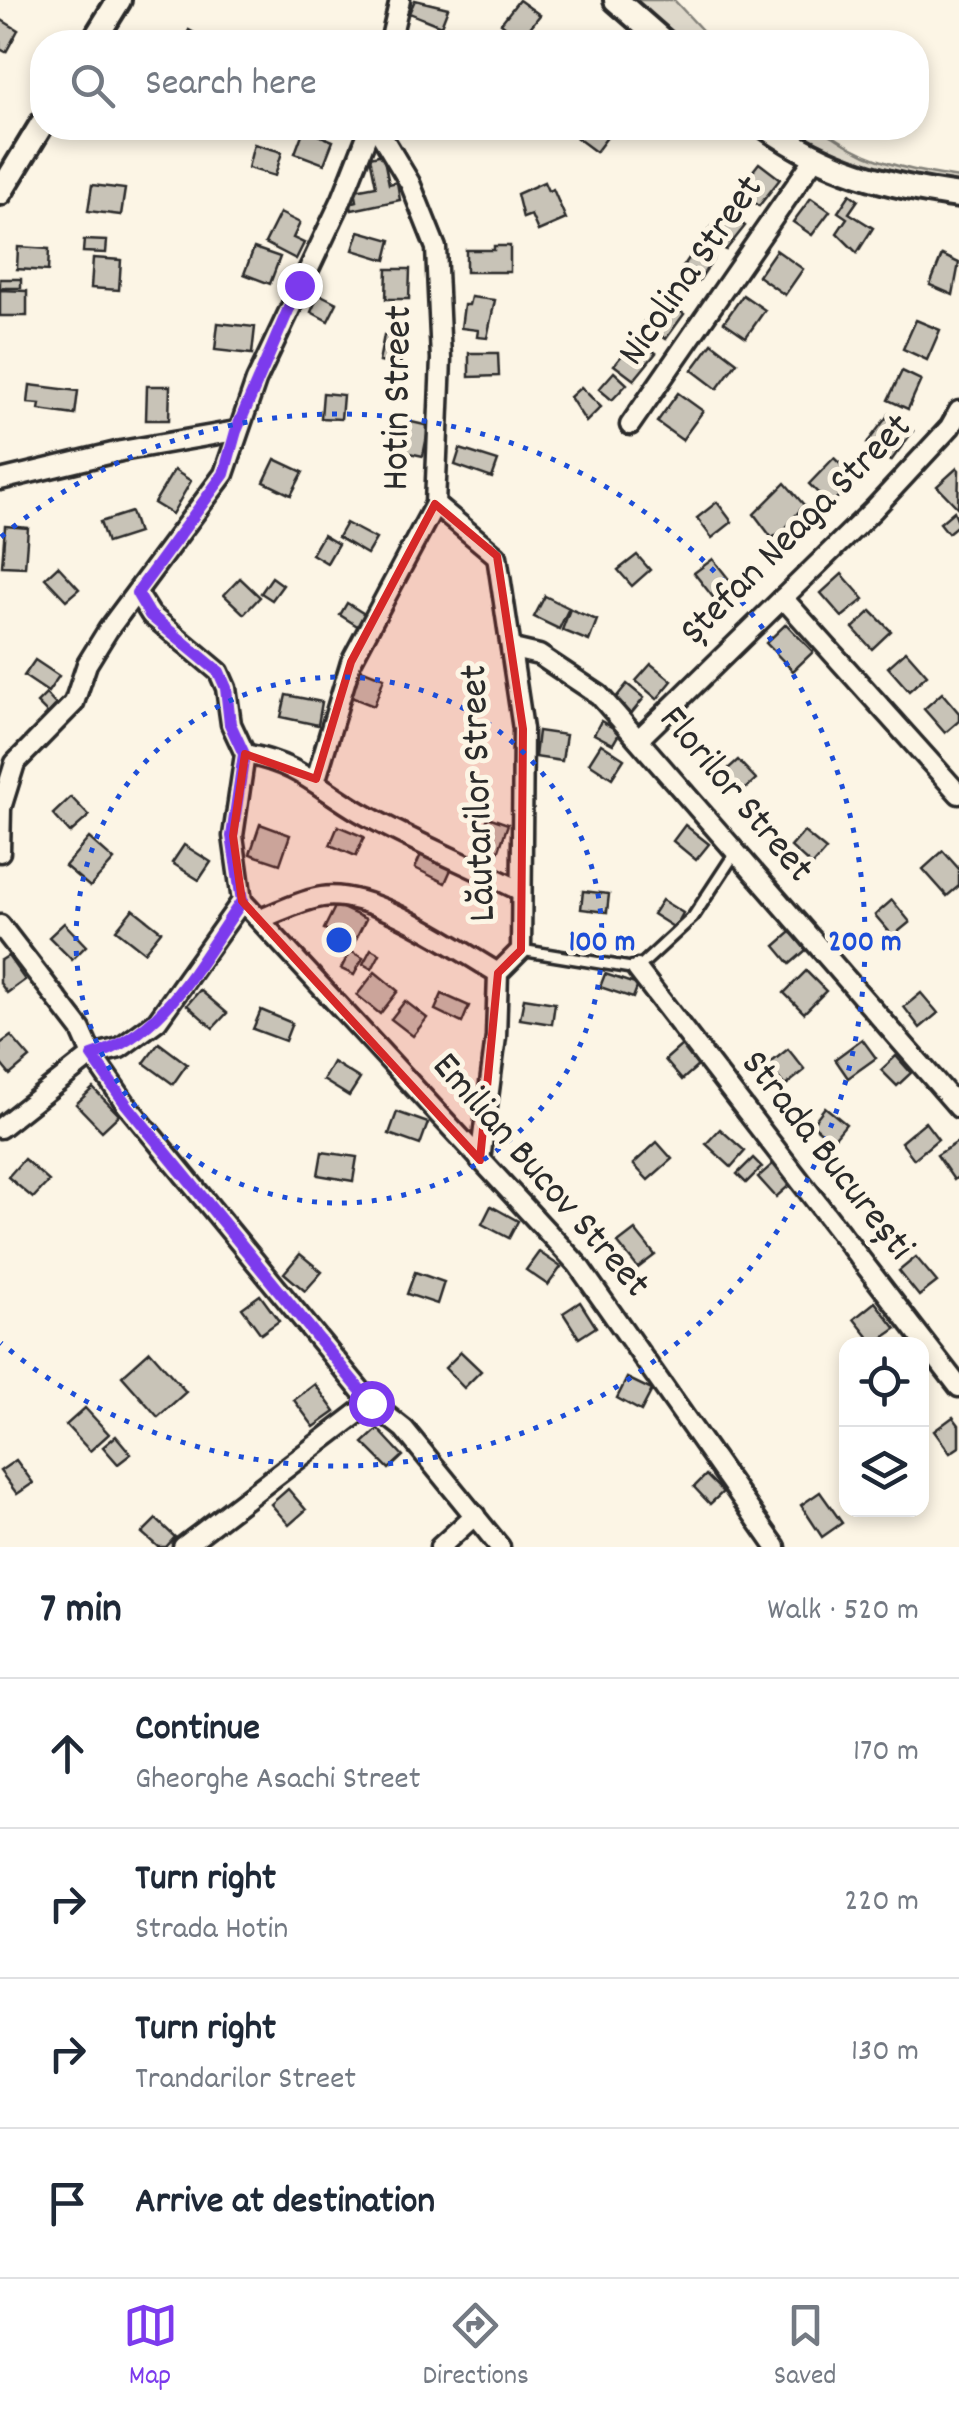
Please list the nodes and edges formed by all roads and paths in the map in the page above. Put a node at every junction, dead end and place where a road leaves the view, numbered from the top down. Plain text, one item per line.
1 (120, 0) edge
2 (400, 0) edge
3 (616, 0) edge
4 (101, 30) edge
5 (393, 30) edge
6 (650, 30) edge
7 (32, 140) edge
8 (369, 140) edge
9 (382, 140) edge
10 (786, 140) edge
11 (814, 159) junction
12 (0, 193) edge
13 (959, 196) edge
14 (630, 425) dead end
15 (956, 425) edge
16 (236, 431) junction
17 (0, 480) edge
18 (436, 504) junction
19 (137, 593) junction
20 (784, 598) junction
21 (513, 649) junction
22 (640, 738) junction
23 (244, 754) junction
24 (316, 779) junction
25 (959, 794) edge
26 (0, 852) edge
27 (735, 854) junction
28 (520, 890) junction
29 (242, 901) junction
30 (263, 918) junction
31 (0, 926) edge
32 (521, 950) junction
33 (637, 969) junction
34 (498, 973) junction
35 (92, 1056) junction
36 (959, 1108) edge
37 (0, 1128) edge
38 (480, 1160) junction
39 (959, 1387) edge
40 (371, 1403) junction
41 (476, 1515) junction
42 (182, 1547) edge
43 (440, 1547) edge
44 (500, 1547) edge
45 (776, 1547) edge

1 - 4 street
2 - 5 street
3 - 6 street
7 - 12 street
8 - 16 street
9 - 18 street, Hotin Street
10 - 11 street
11 - 13 street
11 - 14 street, Nicolina Street
15 - 20 street, Ștefan Neaga Street
16 - 17 street
16 - 19 street
18 - 21 street, Lăutarilor Street
18 - 24 street, Hotin Street
19 - 23 street
19 - 26 street
20 - 22 street, Ștefan Neaga Street
20 - 25 street
21 - 22 street, Florilor Street
21 - 28 street, Lăutarilor Street
22 - 27 street, Florilor Street
23 - 24 street
23 - 29 street
24 - 28 street
27 - 33 lane
27 - 36 street, Florilor Street
28 - 32 street, Lăutarilor Street
29 - 30 street, Emilian Bucov Street
29 - 35 street
30 - 34 street
30 - 38 street, Emilian Bucov Street
31 - 35 street
32 - 33 lane
32 - 34 street, Lăutarilor Street
33 - 39 street, Strada București
34 - 38 street, Lăutarilor Street
35 - 37 street
35 - 40 street
38 - 45 street, Emilian Bucov Street
40 - 41 street
40 - 42 street
41 - 43 street
41 - 44 street

